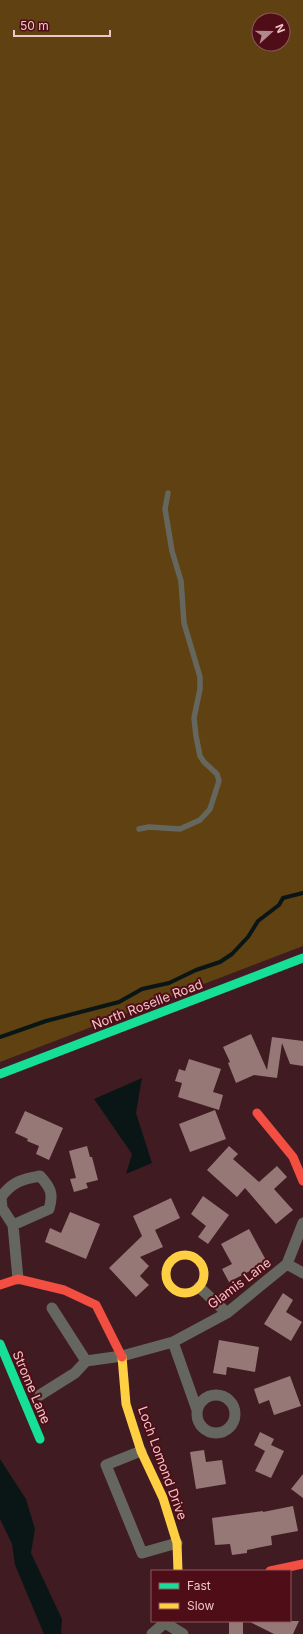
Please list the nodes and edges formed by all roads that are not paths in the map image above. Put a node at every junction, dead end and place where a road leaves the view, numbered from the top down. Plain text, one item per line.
1 (168, 493) dead end
2 (140, 829) dead end
3 (303, 958) edge
4 (0, 1074) edge
5 (257, 1113) dead end
6 (303, 1181) edge
7 (303, 1223) edge
8 (13, 1225) junction
9 (287, 1264) junction
10 (303, 1273) edge
11 (18, 1279) junction
12 (0, 1285) edge
13 (199, 1287) junction
14 (52, 1308) dead end
15 (227, 1313) junction
16 (173, 1342) junction
17 (0, 1344) edge
18 (122, 1356) junction
19 (86, 1361) junction
20 (40, 1395) dead end
21 (197, 1410) dead end
22 (40, 1439) dead end
23 (141, 1451) junction
24 (177, 1543) junction
25 (303, 1564) edge
26 (178, 1570) edge
27 (275, 1570) edge
28 (166, 1622) edge
29 (152, 1634) edge
30 (183, 1634) edge

1 - 2 lane
3 - 4 street, North Roselle Road
5 - 6 street
7 - 9 street, Glamis Lane
8 - 8 street
8 - 11 street
9 - 10 street
9 - 15 street, Glamis Lane
11 - 12 street
11 - 18 street, Loch Lomond Drive
13 - 13 street
13 - 15 street
14 - 19 street
15 - 16 street, Glamis Lane
16 - 18 street, Glamis Lane
16 - 21 street
17 - 22 street, Strome Lane
18 - 19 street, Glamis Lane
18 - 23 street, Loch Lomond Drive
19 - 20 street
23 - 24 street, Loch Lomond Drive
23 - 24 street
24 - 26 street, Loch Lomond Drive
25 - 27 street
28 - 29 street
28 - 30 street

